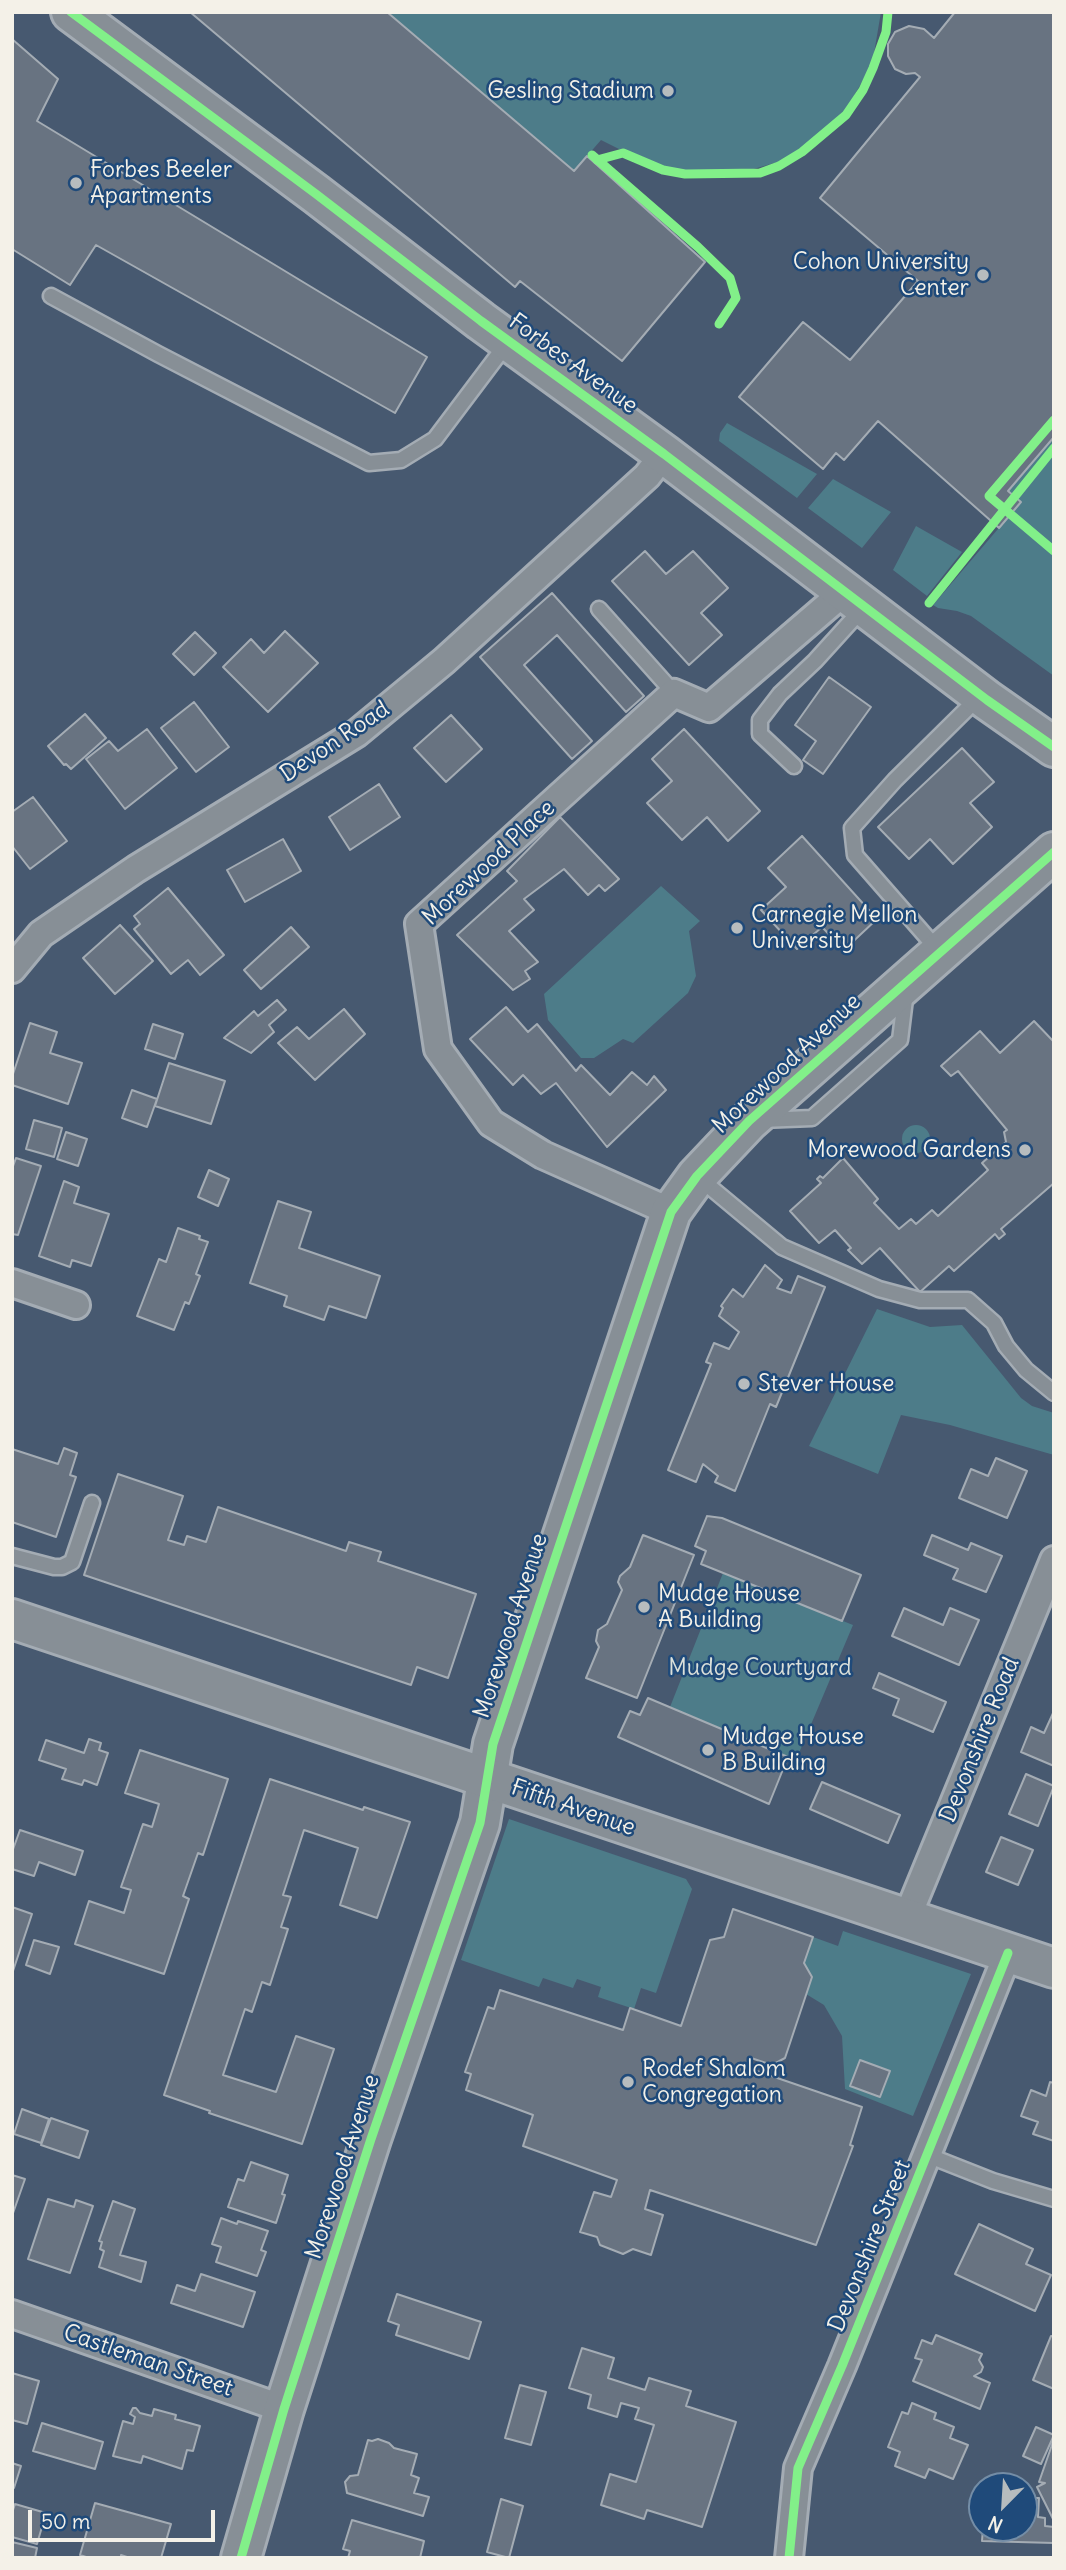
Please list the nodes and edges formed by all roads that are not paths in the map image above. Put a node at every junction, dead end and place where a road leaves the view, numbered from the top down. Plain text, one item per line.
1 (71, 12) edge
2 (51, 296) dead end
3 (509, 341) junction
4 (664, 454) junction
5 (855, 598) junction
6 (600, 609) dead end
7 (674, 693) junction
8 (981, 695) junction
9 (1054, 747) edge
10 (794, 765) dead end
11 (1054, 852) edge
12 (939, 951) junction
13 (12, 969) edge
14 (697, 1176) junction
15 (671, 1212) junction
16 (12, 1283) edge
17 (76, 1305) dead end
18 (1054, 1393) edge
19 (92, 1503) dead end
20 (12, 1556) edge
21 (1054, 1560) edge
22 (13, 1623) edge
23 (487, 1779) junction
24 (906, 1920) junction
25 (1008, 1953) junction
26 (1054, 1968) edge
27 (927, 2155) junction
28 (1054, 2199) edge
29 (12, 2314) edge
30 (284, 2409) junction
31 (242, 2558) edge
32 (789, 2558) edge

1 - 3 main road, Forbes Avenue
2 - 3 lane
3 - 4 main road, Forbes Avenue
4 - 5 main road, Forbes Avenue
4 - 13 street, Devon Road
5 - 7 street
5 - 8 main road, Forbes Avenue
5 - 10 lane
6 - 7 lane
7 - 15 street, Morewood Place
8 - 9 main road, Forbes Avenue
8 - 12 lane
11 - 12 main road, Morewood Avenue
12 - 14 main road, Morewood Avenue
14 - 15 main road, Morewood Avenue
14 - 18 lane
15 - 23 main road, Morewood Avenue
16 - 17 street
19 - 20 lane
21 - 24 street, Devonshire Road
22 - 23 main road, Fifth Avenue
23 - 24 main road, Fifth Avenue
23 - 30 main road, Morewood Avenue
24 - 25 main road, Fifth Avenue
25 - 26 main road, Fifth Avenue
25 - 27 street, Devonshire Street
27 - 28 lane
27 - 32 street, Devonshire Street
29 - 30 street, Castleman Street
30 - 31 main road, Morewood Avenue

